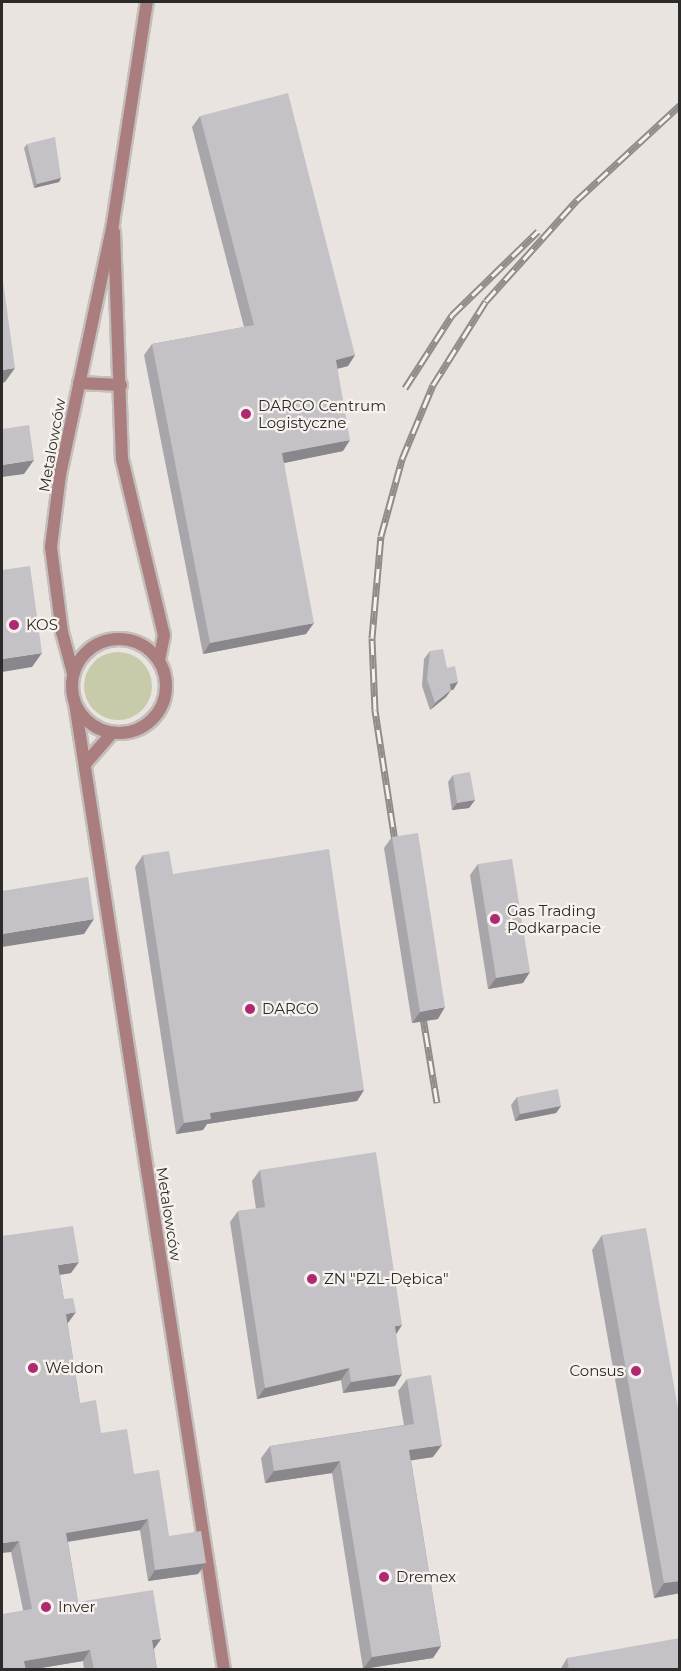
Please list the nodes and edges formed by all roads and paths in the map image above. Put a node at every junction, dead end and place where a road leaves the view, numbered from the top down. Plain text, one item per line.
1 (147, 2) edge
2 (113, 223) junction
3 (79, 383) junction
4 (121, 386) junction
5 (159, 660) junction
6 (73, 673) junction
7 (75, 703) junction
8 (112, 733) junction
9 (85, 764) junction
10 (224, 1670) edge

1 - 2 street, Metalowców
2 - 3 street, Metalowców
2 - 4 street, Metalowców
3 - 4 street
3 - 6 street, Metalowców
4 - 5 street, Metalowców
5 - 6 street
5 - 8 street, Metalowców
6 - 7 street, Metalowców
7 - 8 street
7 - 9 street, Metalowców
8 - 9 street
9 - 10 street, Metalowców

